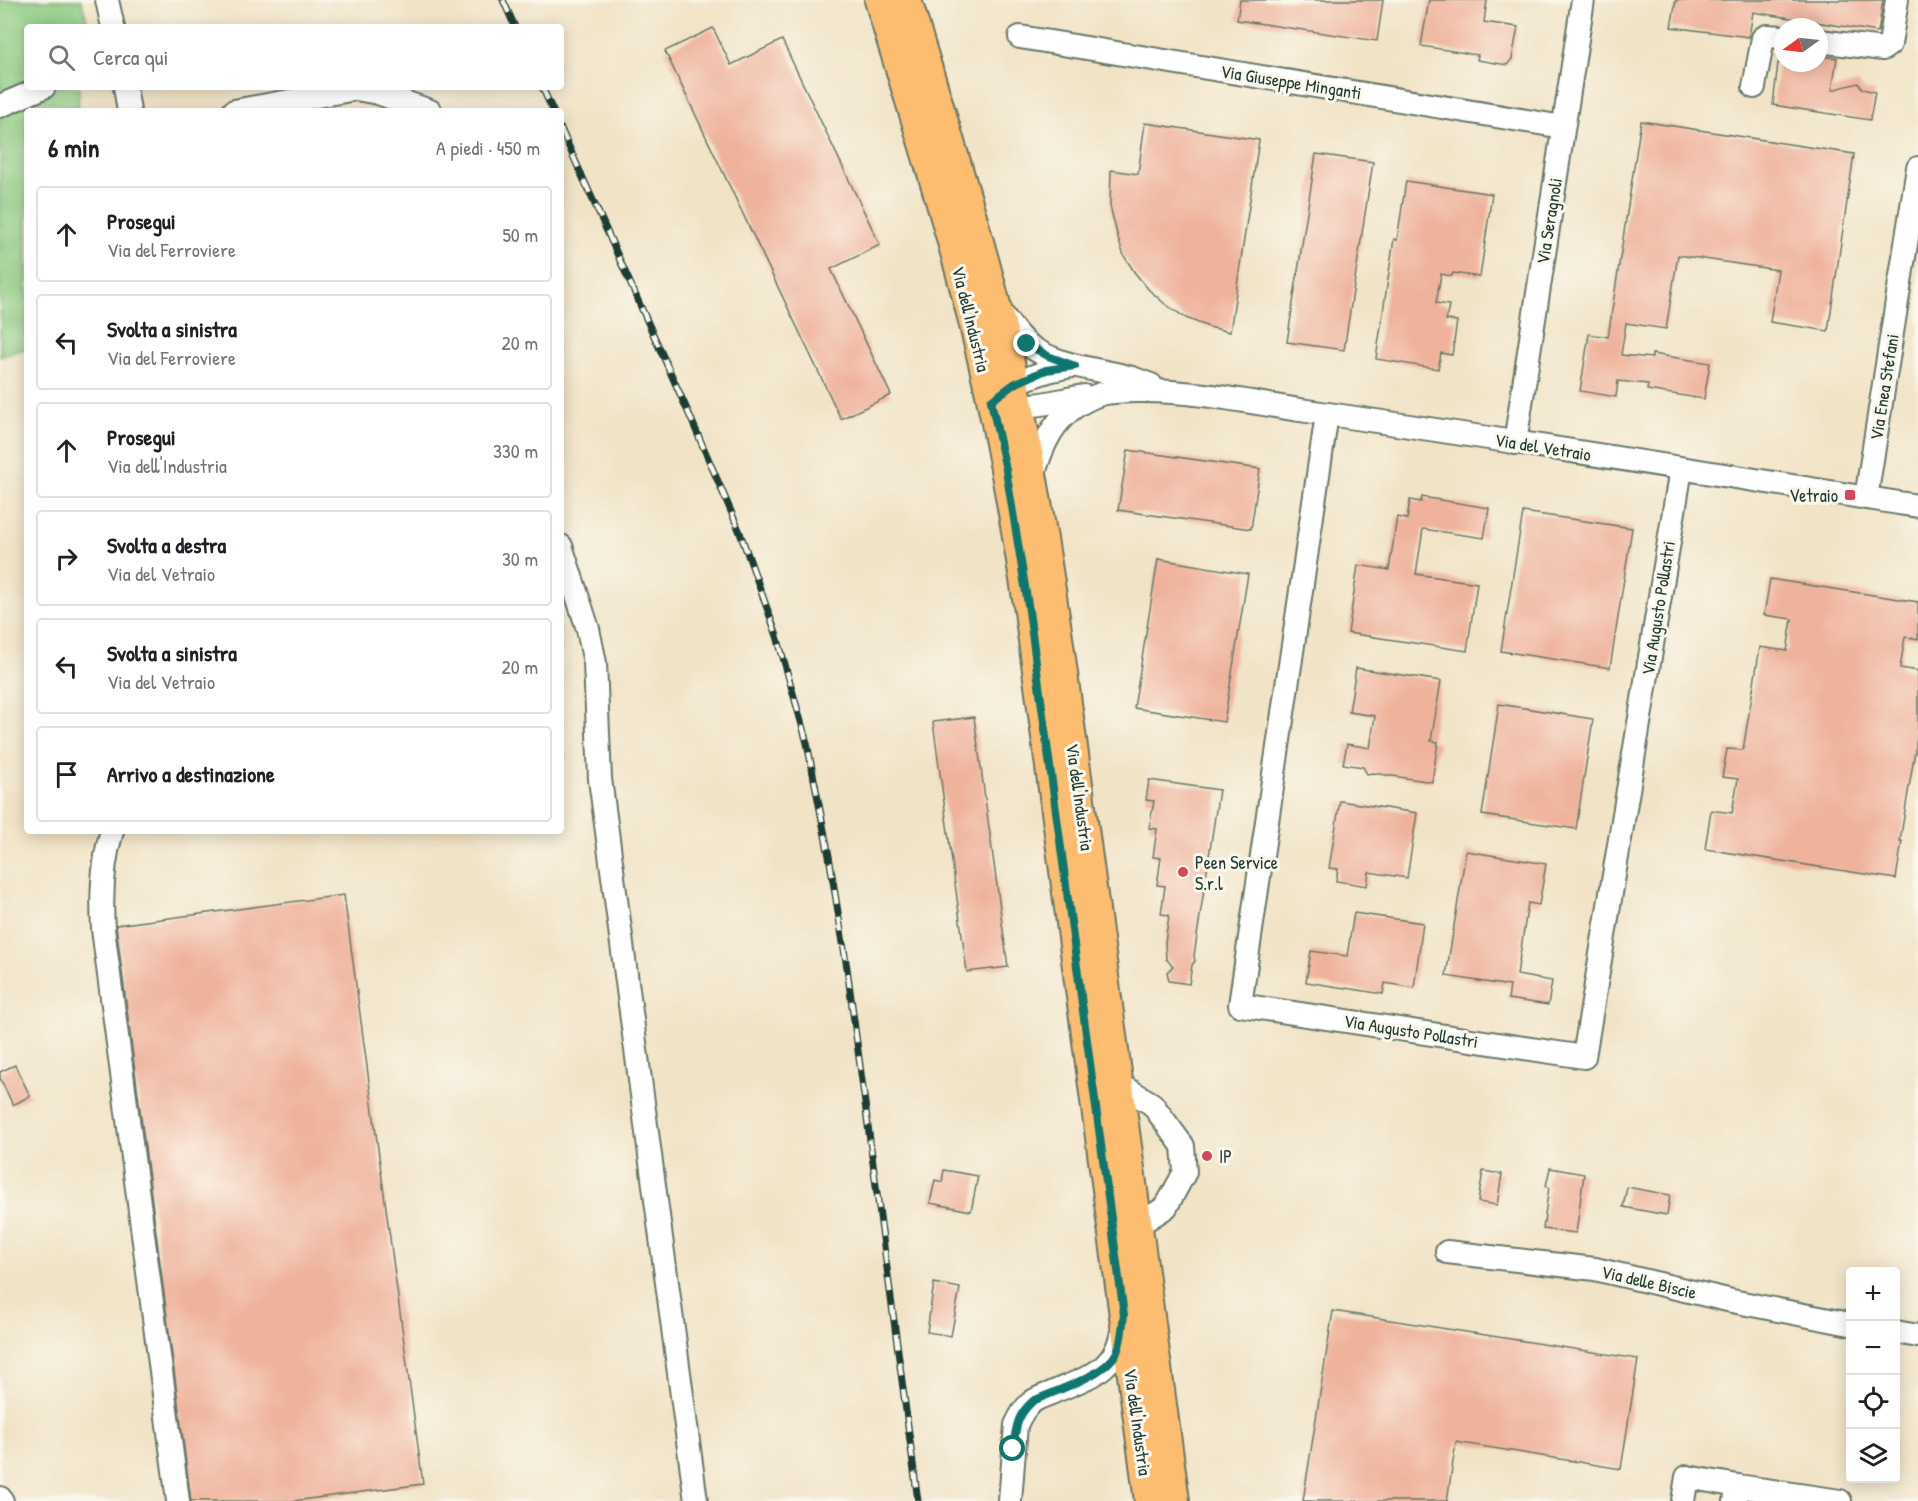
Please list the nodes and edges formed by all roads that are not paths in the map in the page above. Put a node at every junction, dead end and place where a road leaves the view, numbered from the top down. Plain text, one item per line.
1 (107, 0) edge
2 (879, 0) edge
3 (906, 0) edge
4 (1583, 0) edge
5 (1897, 0) edge
6 (112, 24) edge
7 (1774, 36) edge
8 (1020, 37) dead end
9 (1828, 42) edge
10 (1754, 87) dead end
11 (37, 90) edge
12 (126, 90) edge
13 (350, 90) edge
14 (362, 90) edge
15 (0, 106) edge
16 (128, 108) edge
17 (251, 108) edge
18 (421, 108) edge
19 (1563, 127) junction
20 (1918, 168) edge
21 (995, 303) junction
22 (1075, 366) junction
23 (1167, 391) junction
24 (1103, 394) junction
25 (1017, 395) junction
26 (991, 401) junction
27 (1327, 414) junction
28 (1515, 443) junction
29 (1681, 469) junction
30 (1033, 477) junction
31 (1866, 498) junction
32 (1918, 506) edge
33 (564, 555) edge
34 (111, 834) edge
35 (1119, 1084) junction
36 (1137, 1225) junction
37 (1447, 1252) dead end
38 (1124, 1315) junction
39 (1846, 1323) edge
40 (1900, 1333) edge
41 (1918, 1336) edge
42 (1737, 1493) edge
43 (177, 1501) edge
44 (696, 1501) edge
45 (1010, 1501) edge
46 (1149, 1501) edge
47 (1175, 1501) edge
48 (1683, 1501) edge
49 (1840, 1501) edge

1 - 6 street
2 - 26 main road, Via dell'Industria
3 - 21 main road, Via dell'Industria
4 - 19 street, Via Seragnoli
5 - 9 street
7 - 10 street
8 - 19 street, Via Giuseppe Minganti
11 - 15 street
12 - 16 street
13 - 17 street
14 - 18 street
19 - 28 street, Via Seragnoli
20 - 31 street, Via Enea Stefani
21 - 22 street, Via del Vetraio
21 - 25 main road, Via dell'Industria
22 - 23 street, Via del Vetraio
22 - 25 street, Via del Vetraio
23 - 24 street, Via del Vetraio
23 - 27 street, Via del Vetraio
24 - 25 street, Via del Vetraio
24 - 30 street, Via del Vetraio
25 - 26 street, Via del Vetraio
25 - 30 main road, Via dell'Industria
26 - 38 main road, Via dell'Industria
27 - 28 street, Via del Vetraio
27 - 29 street, Via Augusto Pollastri
28 - 29 street, Via del Vetraio
29 - 31 street, Via del Vetraio
30 - 35 main road, Via dell'Industria
31 - 32 street, Via del Vetraio
33 - 44 street
34 - 43 street
35 - 36 main road, Via dell'Industria
35 - 36 street
36 - 47 main road, Via dell'Industria
37 - 39 street, Via delle Biscie
38 - 45 street
38 - 46 main road, Via dell'Industria
40 - 41 street
42 - 48 street
42 - 49 street

